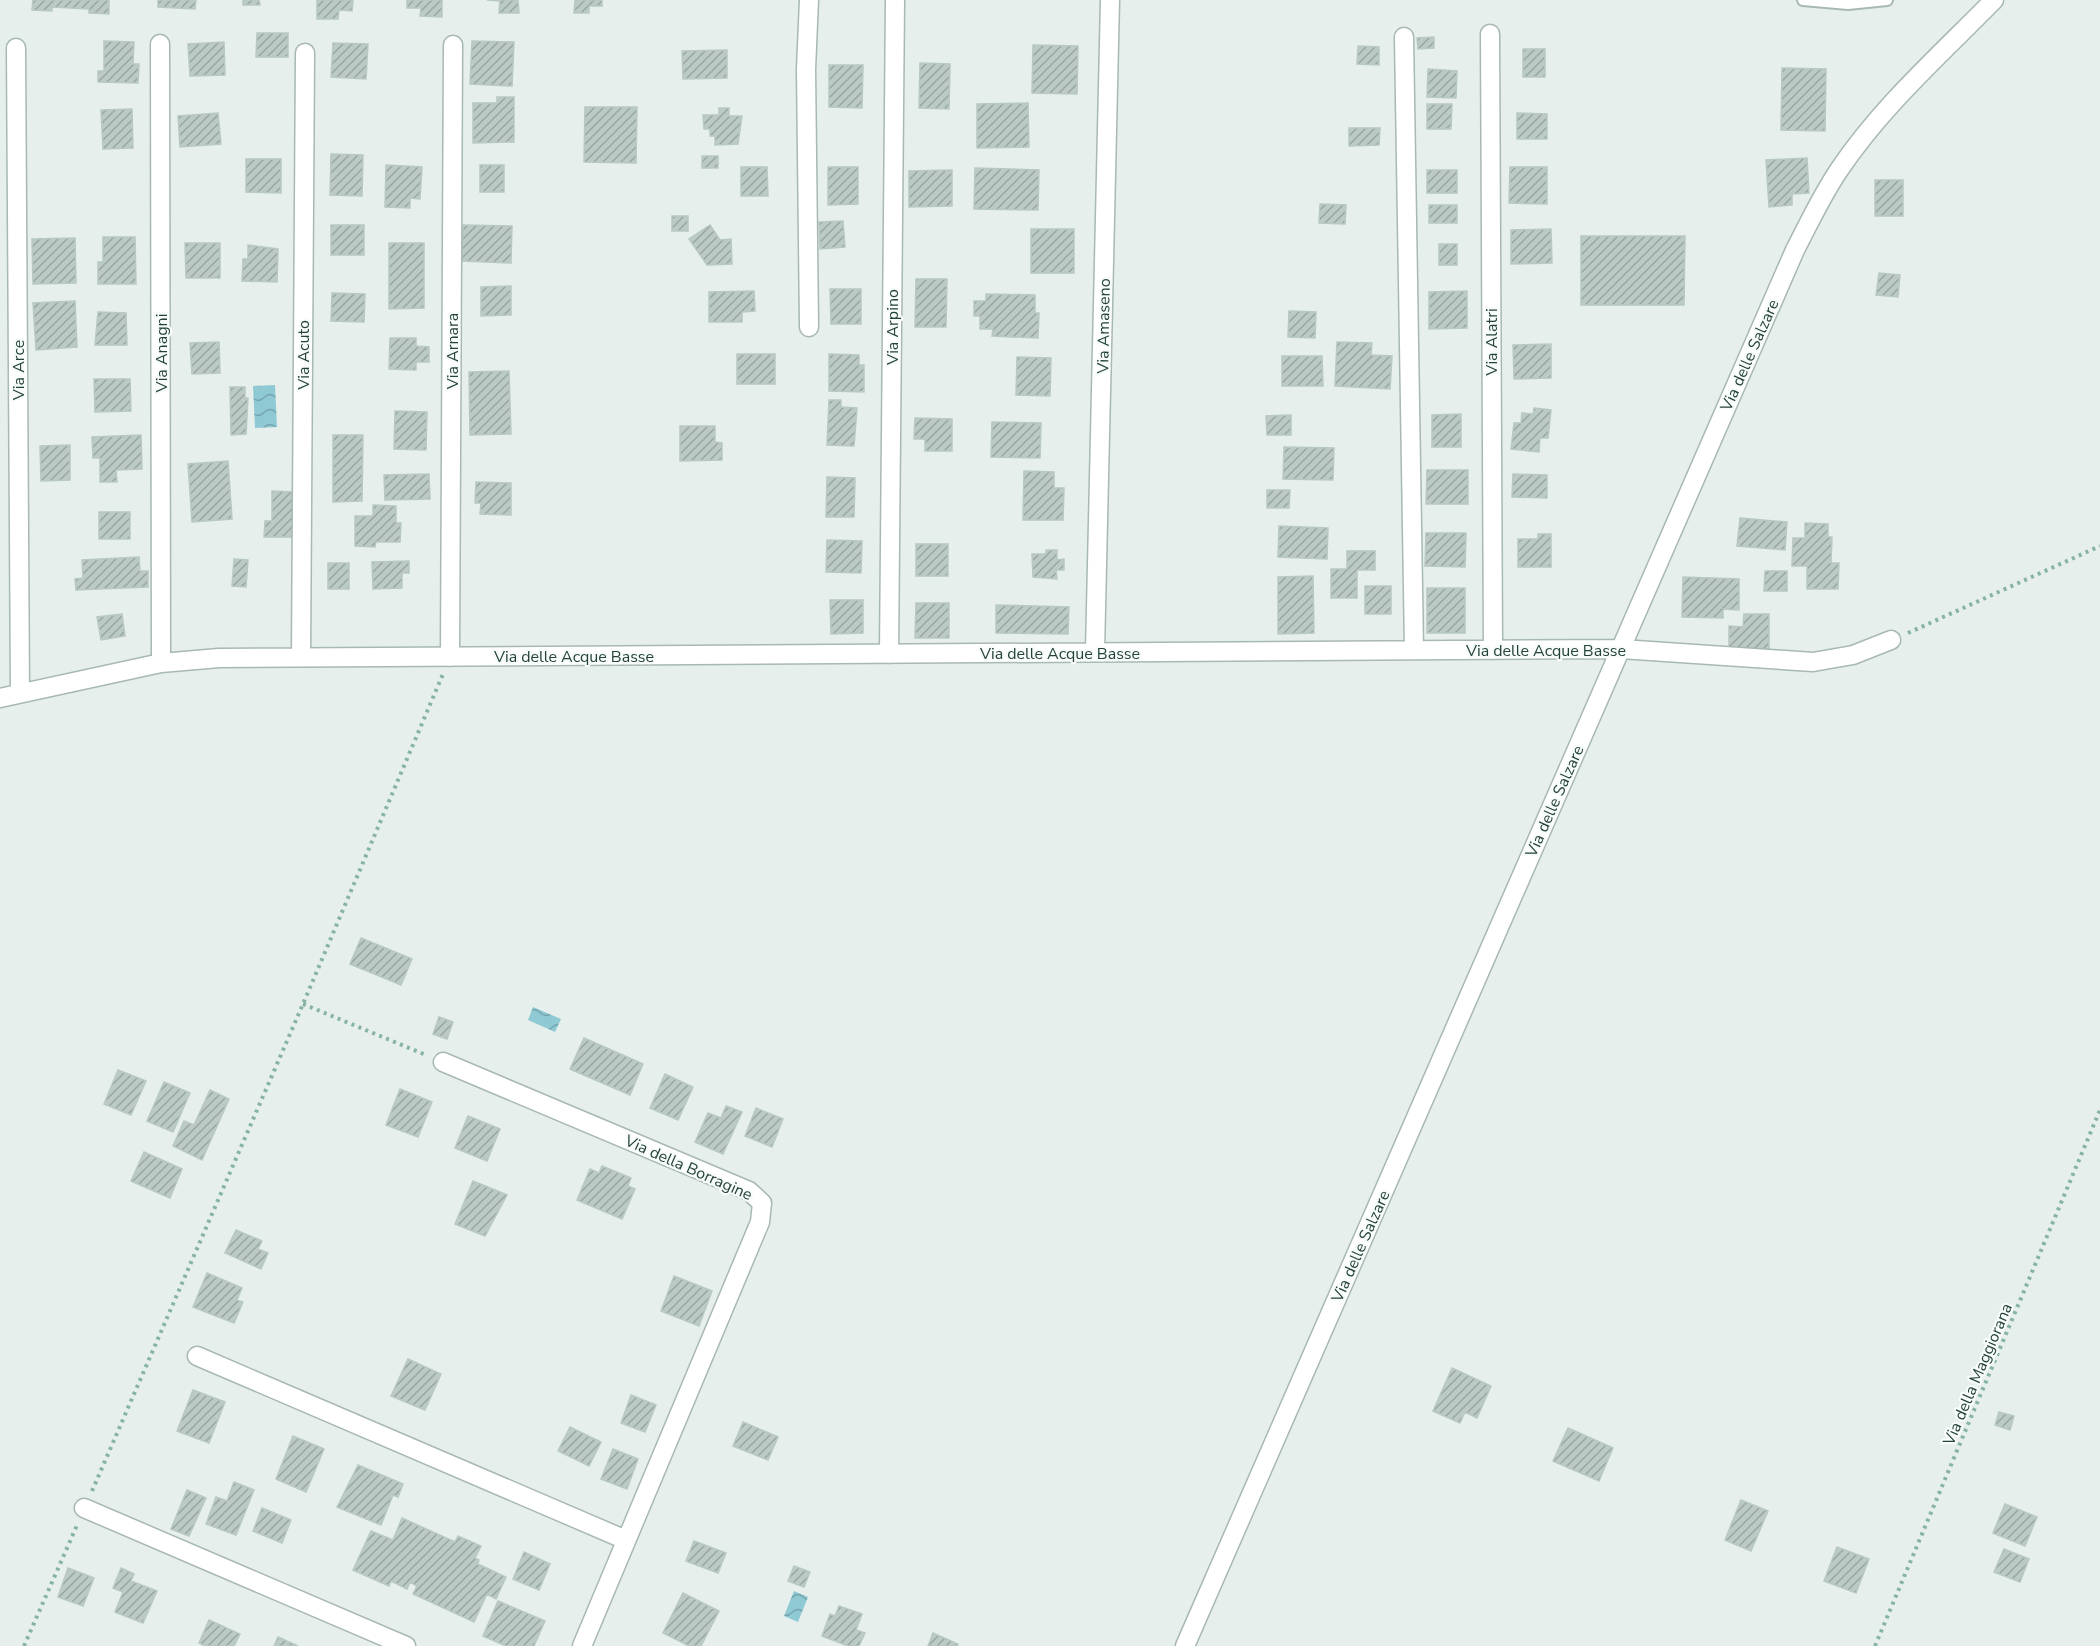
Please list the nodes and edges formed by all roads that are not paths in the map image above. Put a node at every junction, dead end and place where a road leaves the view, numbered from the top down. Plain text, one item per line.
1 (808, 0) edge
2 (895, 0) edge
3 (1110, 0) edge
4 (1803, 0) edge
5 (1887, 0) edge
6 (1994, 0) edge
7 (1490, 34) dead end
8 (1404, 37) dead end
9 (160, 44) dead end
10 (453, 45) dead end
11 (16, 48) dead end
12 (305, 53) dead end
13 (809, 327) dead end
14 (1891, 640) road end
15 (1620, 649) junction
16 (1413, 650) junction
17 (1493, 650) junction
18 (1095, 652) junction
19 (889, 654) junction
20 (301, 657) junction
21 (450, 657) junction
22 (161, 663) junction
23 (20, 693) junction
24 (0, 698) edge
25 (443, 1062) road end
26 (197, 1356) dead end
27 (84, 1508) road end
28 (626, 1540) junction
29 (406, 1646) edge
30 (582, 1646) edge
31 (1185, 1646) edge

1 - 13 street
2 - 19 street, Via Arpino
3 - 18 street, Via Amaseno
4 - 5 lane
6 - 15 street, Via delle Salzare
7 - 17 street, Via Alatri
8 - 16 street
9 - 22 street, Via Anagni
10 - 21 street, Via Arnara
11 - 23 street, Via Arce
12 - 20 street, Via Acuto
14 - 15 street, Via delle Acque Basse
15 - 17 street, Via delle Acque Basse
15 - 31 street, Via delle Salzare
16 - 17 street, Via delle Acque Basse
16 - 18 street, Via delle Acque Basse
18 - 19 street, Via delle Acque Basse
19 - 21 street, Via delle Acque Basse
20 - 21 street, Via delle Acque Basse
20 - 22 street, Via delle Acque Basse
22 - 23 street, Via delle Acque Basse
23 - 24 street, Via delle Acque Basse
25 - 28 street, Via della Borragine
26 - 28 street
27 - 29 street
28 - 30 street, Via della Borragine

